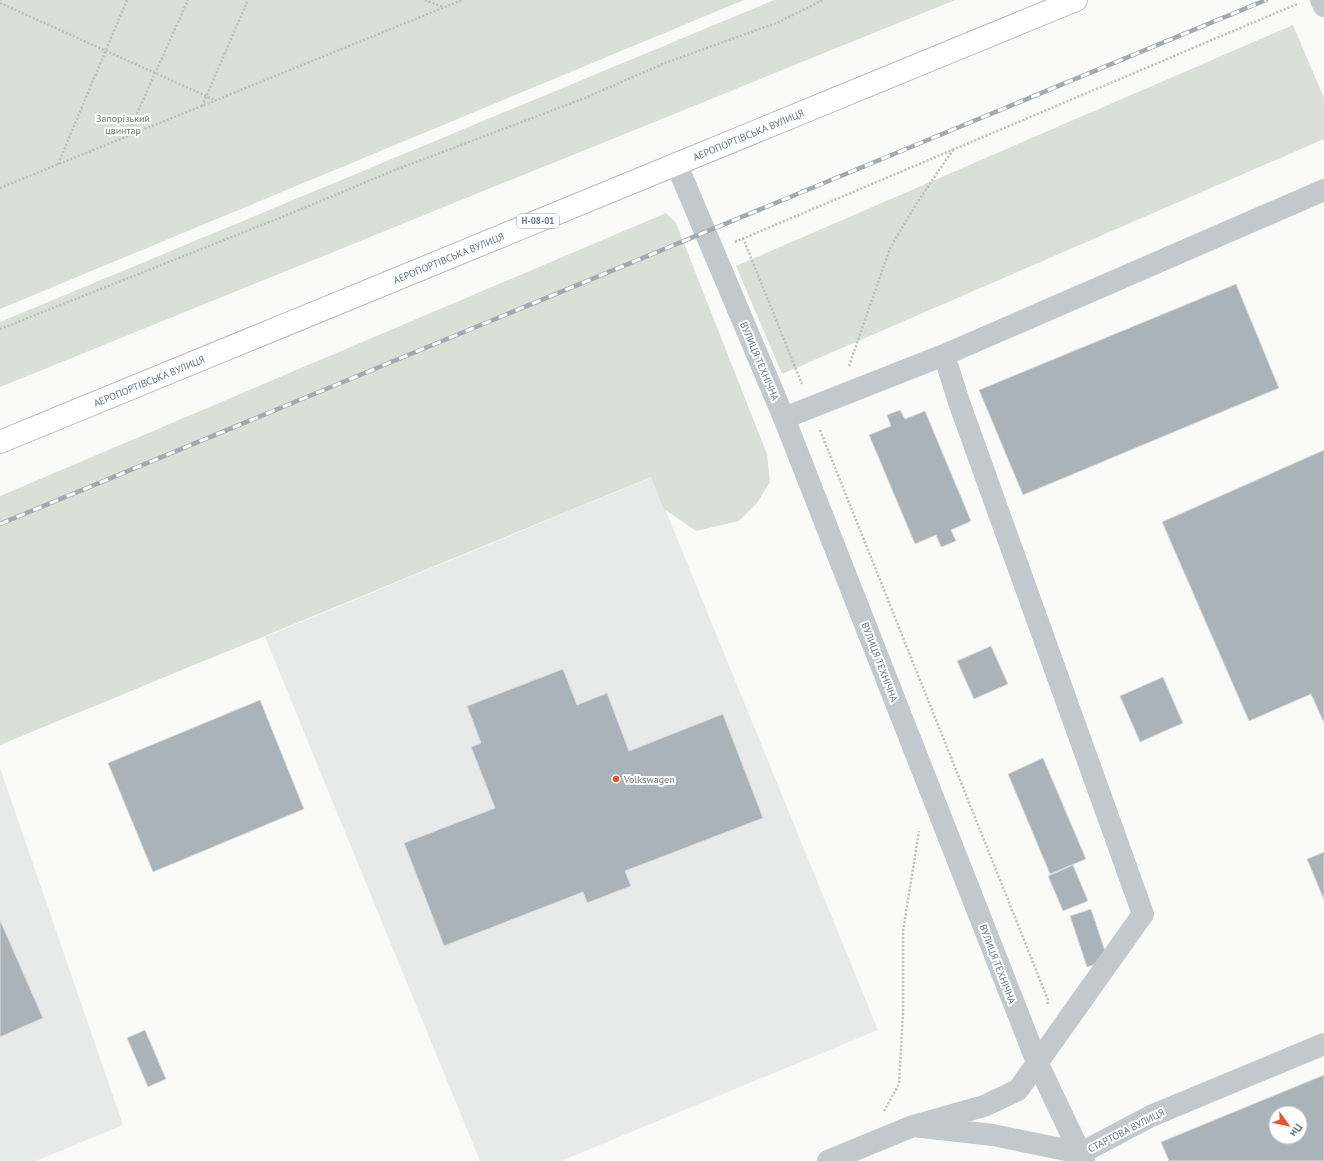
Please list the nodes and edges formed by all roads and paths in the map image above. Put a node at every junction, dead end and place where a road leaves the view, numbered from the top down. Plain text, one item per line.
1 (127, 0) edge
2 (188, 0) edge
3 (248, 0) edge
4 (425, 0) edge
5 (462, 0) edge
6 (823, 0) edge
7 (1076, 0) edge
8 (1322, 0) edge
9 (0, 3) edge
10 (1300, 3) dead end
11 (1324, 6) edge
12 (443, 8) junction
13 (105, 51) junction
14 (156, 74) junction
15 (206, 96) junction
16 (215, 100) junction
17 (201, 106) junction
18 (127, 136) junction
19 (953, 150) junction
20 (676, 163) junction
21 (58, 164) junction
22 (0, 188) edge
23 (1324, 190) edge
24 (743, 238) junction
25 (713, 252) junction
26 (0, 329) edge
27 (944, 354) junction
28 (842, 395) junction
29 (812, 408) junction
30 (784, 418) junction
31 (0, 442) edge
32 (920, 829) dead end
33 (1047, 1007) dead end
34 (1324, 1044) edge
35 (1037, 1062) junction
36 (913, 1126) junction
37 (865, 1146) junction
38 (1083, 1157) edge
39 (828, 1161) edge

1 - 13 path
2 - 14 path
3 - 15 path
4 - 12 path
5 - 12 path
6 - 26 path
7 - 20 main road, АЕРОПОРТІВСЬКА ВУЛИЦЯ / Н-08-01
8 - 11 street
9 - 13 path
10 - 19 path
12 - 16 path
13 - 14 path
13 - 21 path
14 - 15 path
14 - 18 path
15 - 16 path
15 - 17 path
16 - 17 path
17 - 18 path
18 - 21 path
19 - 24 path
19 - 28 path
20 - 25 street, ВУЛИЦЯ ТЕХНІЧНА
20 - 31 main road, АЕРОПОРТІВСЬКА ВУЛИЦЯ / Н-08-01
21 - 22 path
23 - 27 street
24 - 25 path
24 - 29 path
25 - 30 street, ВУЛИЦЯ ТЕХНІЧНА
27 - 28 street
27 - 35 street
28 - 29 street
29 - 30 street
29 - 33 path
30 - 35 street, ВУЛИЦЯ ТЕХНІЧНА
32 - 37 path
34 - 38 street, СТАРТОВА ВУЛИЦЯ
35 - 36 street
35 - 38 street, ВУЛИЦЯ ТЕХНІЧНА
36 - 37 street, СТАРТОВА ВУЛИЦЯ
36 - 38 street, СТАРТОВА ВУЛИЦЯ
37 - 39 street, СТАРТОВА ВУЛИЦЯ

